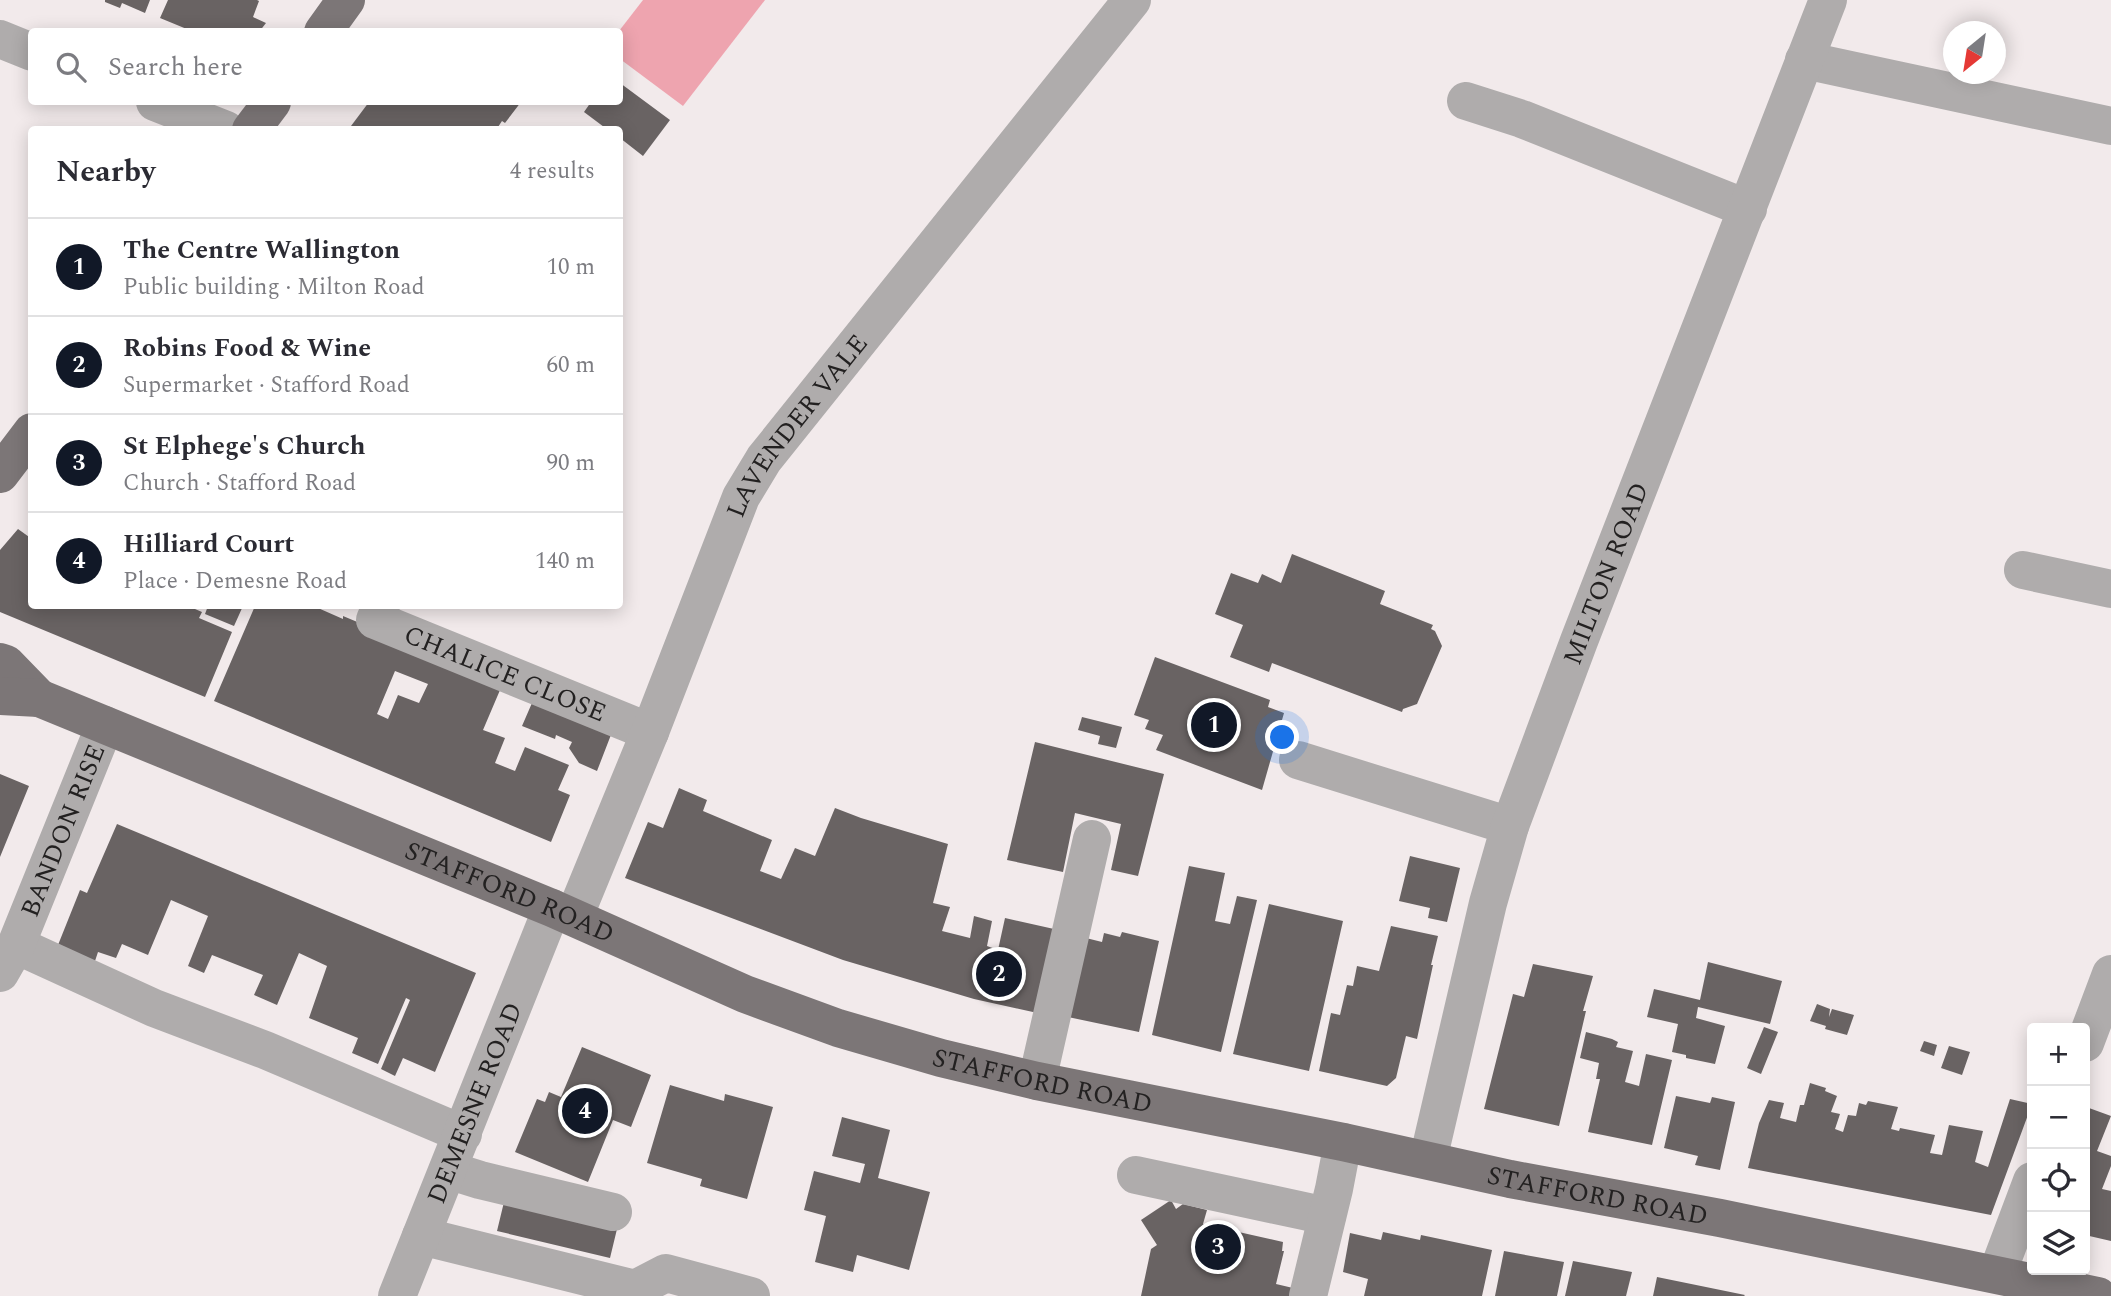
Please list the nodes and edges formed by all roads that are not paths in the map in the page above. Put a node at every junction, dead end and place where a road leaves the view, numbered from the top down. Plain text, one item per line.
1 (346, 0) edge
2 (1132, 0) edge
3 (1828, 0) edge
4 (326, 28) edge
5 (0, 39) edge
6 (28, 50) edge
7 (1804, 60) junction
8 (1466, 102) dead end
9 (163, 105) edge
10 (270, 105) edge
11 (216, 126) edge
12 (254, 126) edge
13 (2111, 126) edge
14 (1748, 209) junction
15 (28, 437) edge
16 (0, 474) edge
17 (2022, 570) dead end
18 (2111, 589) edge
19 (380, 609) edge
20 (0, 662) edge
21 (0, 696) edge
22 (39, 698) junction
23 (105, 725) junction
24 (650, 732) junction
25 (1298, 760) dead end
26 (1510, 826) junction
27 (1092, 839) dead end
28 (563, 912) junction
29 (8, 959) edge
30 (2111, 974) edge
31 (2090, 1030) edge
32 (1037, 1081) junction
33 (463, 1134) junction
34 (1343, 1142) junction
35 (1428, 1160) junction
36 (448, 1170) junction
37 (1136, 1175) dead end
38 (2027, 1194) edge
39 (613, 1212) dead end
40 (1327, 1216) junction
41 (421, 1236) junction
42 (1997, 1274) junction
43 (397, 1296) edge
44 (751, 1296) edge
45 (1308, 1296) edge
46 (2098, 1296) edge

1 - 4 main road
2 - 24 street, LAVENDER VALE
3 - 7 street, MILTON ROAD
5 - 6 street
7 - 13 street
7 - 14 street, MILTON ROAD
8 - 14 street
9 - 11 street
10 - 12 main road
14 - 26 street, MILTON ROAD
15 - 16 main road
17 - 18 street
19 - 24 street, CHALICE CLOSE
20 - 22 main road, STAFFORD ROAD
21 - 22 main road, STAFFORD ROAD
22 - 23 main road, STAFFORD ROAD
23 - 28 main road, STAFFORD ROAD
23 - 29 street, BANDON RISE
24 - 28 street, LAVENDER VALE
25 - 26 street
26 - 35 street, MILTON ROAD
27 - 32 street
28 - 32 main road, STAFFORD ROAD
28 - 33 street, DEMESNE ROAD
29 - 33 street
30 - 31 street
32 - 34 main road, STAFFORD ROAD
33 - 36 street, DEMESNE ROAD
34 - 35 main road, STAFFORD ROAD
34 - 40 street
35 - 42 main road, STAFFORD ROAD
36 - 39 street
36 - 41 street, DEMESNE ROAD
37 - 40 street
38 - 42 street
40 - 45 street
41 - 43 street, DEMESNE ROAD
41 - 44 street
42 - 46 main road, STAFFORD ROAD

